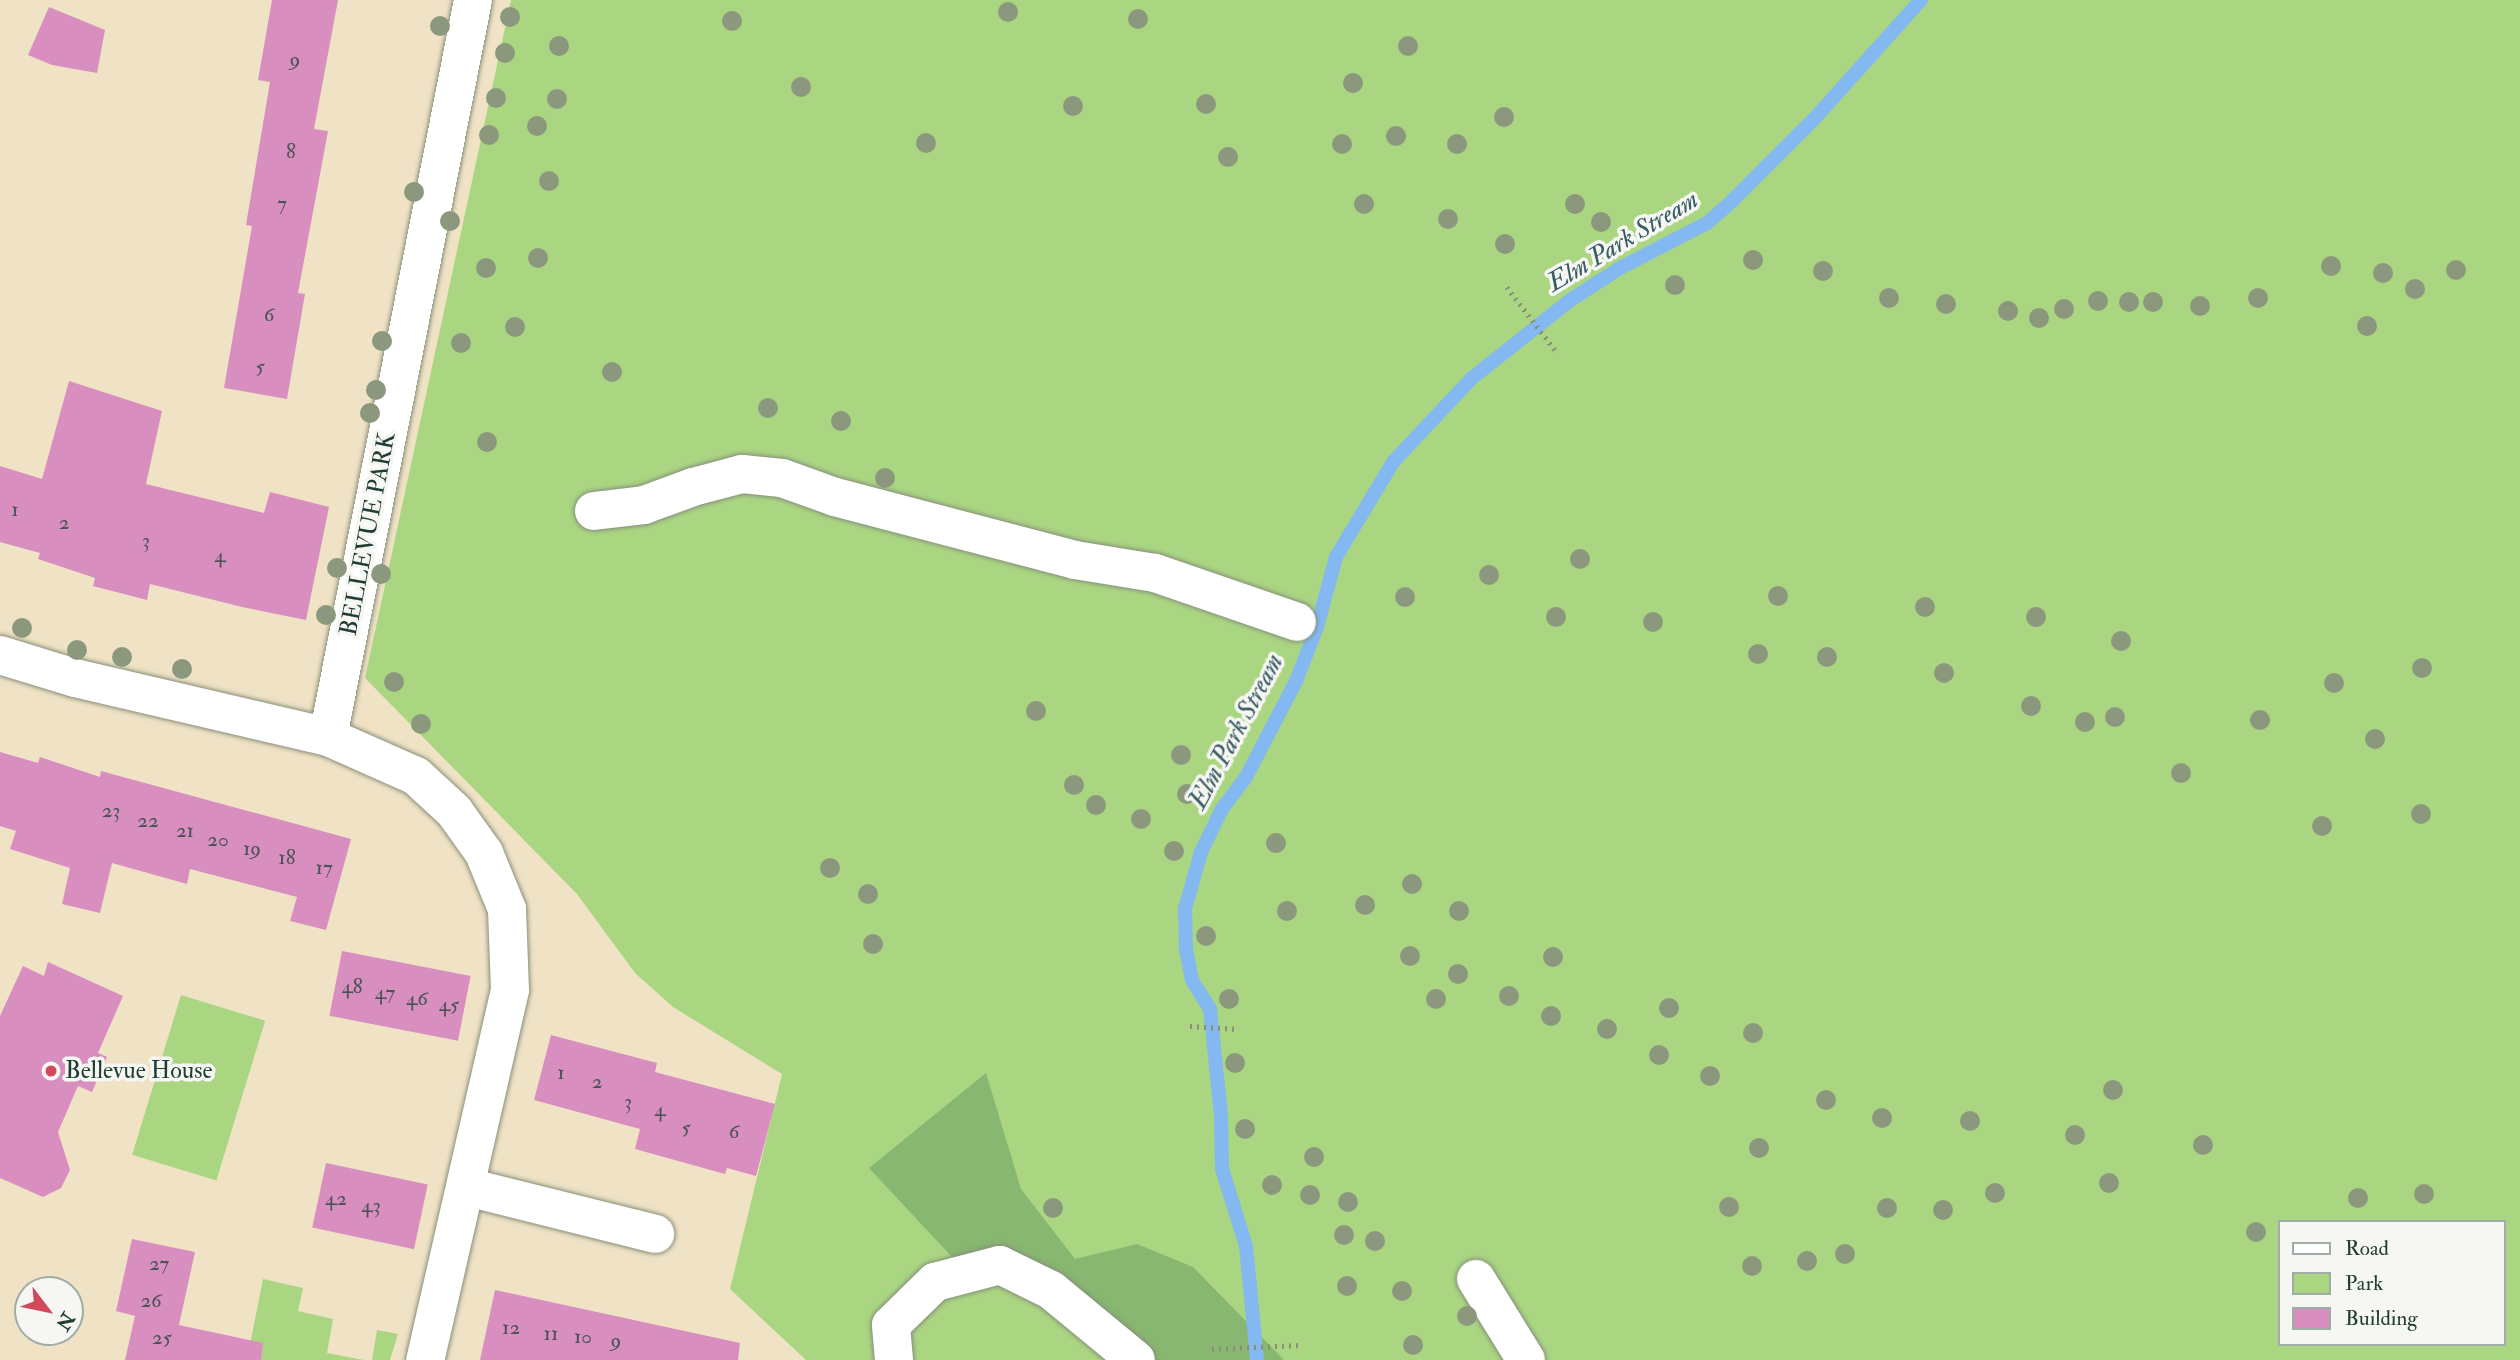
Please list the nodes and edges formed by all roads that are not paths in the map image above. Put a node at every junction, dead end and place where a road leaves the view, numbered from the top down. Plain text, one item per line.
1 (473, 0) edge
2 (594, 511) dead end
3 (1297, 622) dead end
4 (0, 655) edge
5 (328, 737) junction
6 (467, 1187) junction
7 (655, 1234) dead end
8 (1476, 1279) dead end
9 (425, 1360) edge
10 (894, 1360) edge
11 (1136, 1360) edge
12 (1526, 1360) edge

1 - 5 street, BELLEVUE PARK
2 - 3 street
4 - 5 street
5 - 6 street
6 - 7 street
6 - 9 street
8 - 12 street
10 - 11 street

